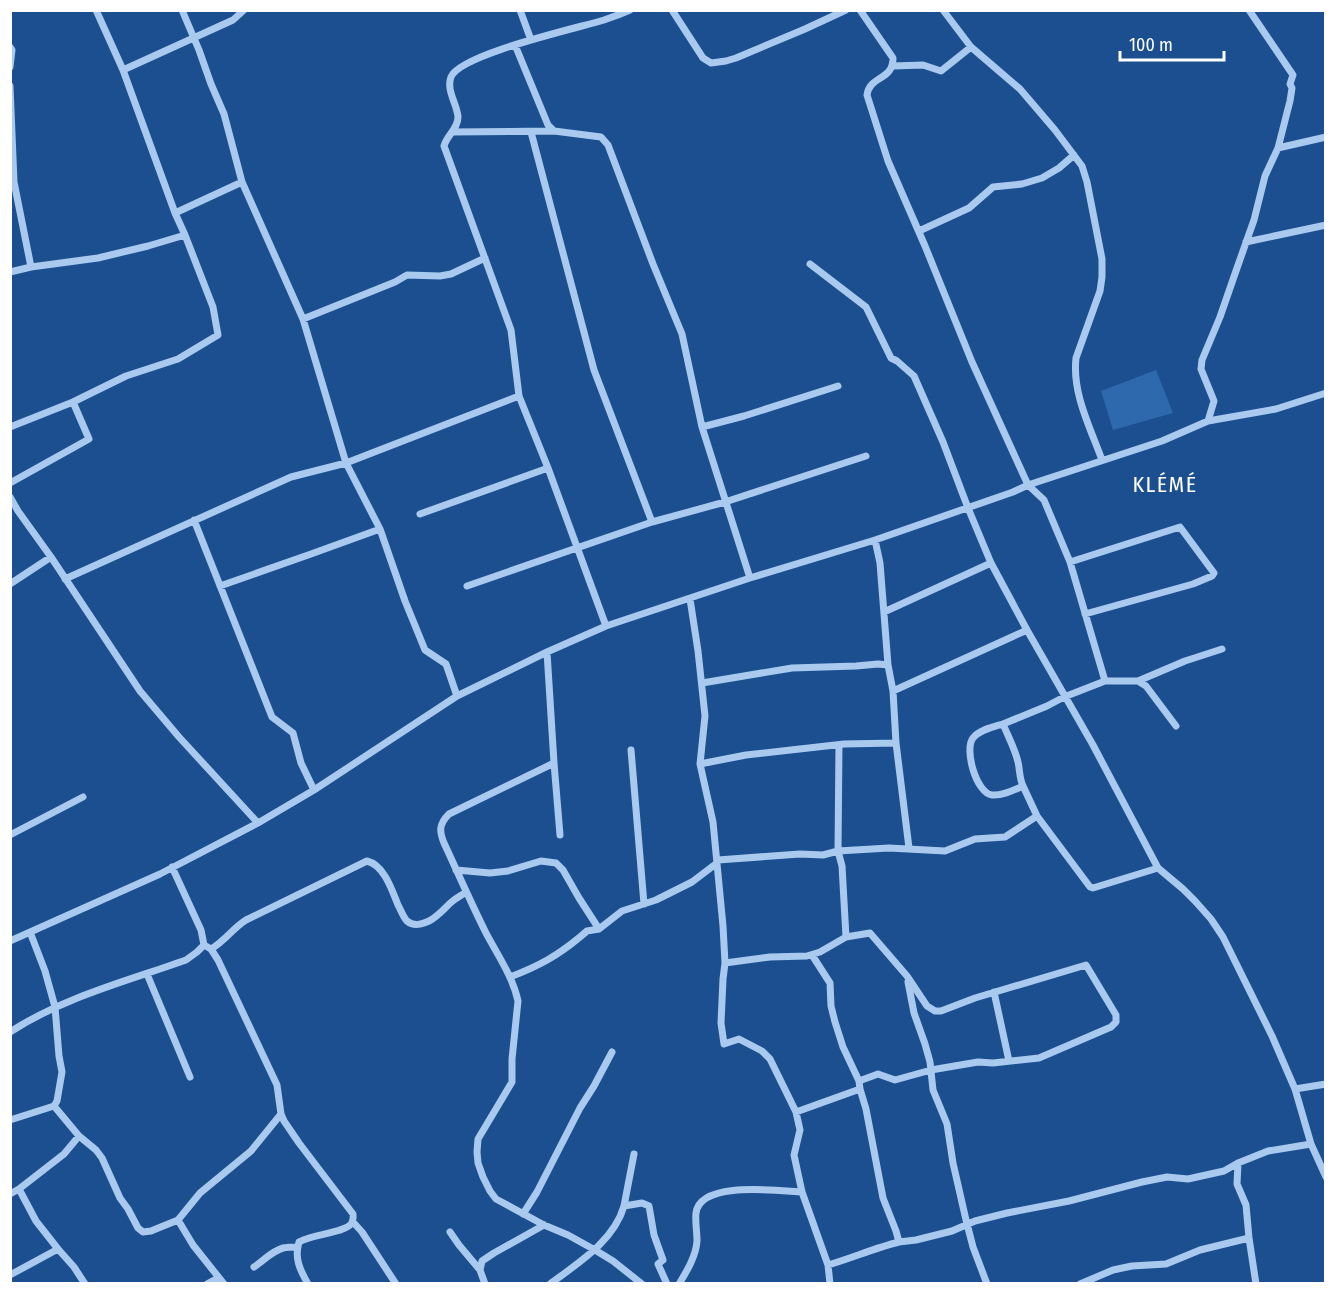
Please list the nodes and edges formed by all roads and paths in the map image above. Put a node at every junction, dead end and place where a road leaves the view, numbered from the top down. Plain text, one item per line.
1 (96, 10) edge
2 (182, 10) edge
3 (244, 10) edge
4 (520, 10) edge
5 (630, 10) edge
6 (672, 10) edge
7 (846, 10) edge
8 (860, 10) edge
9 (943, 10) edge
10 (1249, 10) edge
11 (194, 38) junction
12 (531, 40) junction
13 (515, 45) junction
14 (10, 47) edge
15 (971, 47) junction
16 (893, 66) junction
17 (10, 67) edge
18 (123, 70) junction
19 (10, 86) edge
20 (554, 131) junction
21 (452, 132) junction
22 (531, 132) junction
23 (1326, 137) edge
24 (1278, 148) junction
25 (1074, 155) junction
26 (242, 182) junction
27 (175, 213) junction
28 (1326, 225) edge
29 (919, 231) junction
30 (185, 235) junction
31 (1246, 242) junction
32 (485, 258) junction
33 (810, 264) dead end
34 (31, 267) junction
35 (10, 272) edge
36 (303, 319) junction
37 (838, 386) dead end
38 (1326, 393) edge
39 (519, 396) junction
40 (73, 402) junction
41 (1208, 421) junction
42 (10, 426) edge
43 (702, 427) junction
44 (866, 456) dead end
45 (1102, 460) junction
46 (346, 463) junction
47 (548, 468) junction
48 (10, 483) edge
49 (1028, 485) junction
50 (10, 497) edge
51 (725, 502) junction
52 (968, 508) junction
53 (14, 512) edge
54 (420, 514) dead end
55 (194, 520) junction
56 (652, 522) junction
57 (380, 529) junction
58 (875, 540) junction
59 (576, 547) junction
60 (51, 557) junction
61 (1070, 562) junction
62 (991, 563) junction
63 (750, 578) junction
64 (65, 579) junction
65 (10, 584) edge
66 (220, 586) junction
67 (467, 586) dead end
68 (690, 599) junction
69 (884, 612) junction
70 (1086, 614) junction
71 (606, 626) junction
72 (1027, 630) junction
73 (1222, 649) dead end
74 (547, 652) junction
75 (888, 665) junction
76 (1105, 681) junction
77 (1138, 681) junction
78 (702, 683) junction
79 (893, 691) junction
80 (457, 696) junction
81 (1064, 697) junction
82 (1002, 724) junction
83 (1176, 726) dead end
84 (896, 743) junction
85 (838, 745) junction
86 (631, 750) dead end
87 (554, 763) junction
88 (700, 764) junction
89 (1023, 786) junction
90 (314, 790) junction
91 (83, 797) dead end
92 (1037, 816) junction
93 (258, 823) junction
94 (10, 835) edge
95 (560, 835) dead end
96 (909, 848) junction
97 (838, 851) junction
98 (718, 862) junction
99 (172, 867) junction
100 (1158, 868) junction
101 (456, 870) junction
102 (466, 892) junction
103 (644, 904) junction
104 (599, 929) junction
105 (30, 932) junction
106 (846, 937) junction
107 (10, 941) edge
108 (208, 947) junction
109 (812, 955) junction
110 (725, 963) junction
111 (147, 974) junction
112 (907, 976) junction
113 (510, 977) junction
114 (994, 992) junction
115 (55, 1007) junction
116 (10, 1032) edge
117 (612, 1052) dead end
118 (1009, 1061) junction
119 (931, 1070) junction
120 (190, 1077) dead end
121 (1326, 1084) edge
122 (860, 1085) junction
123 (1295, 1089) junction
124 (54, 1106) junction
125 (796, 1112) junction
126 (281, 1114) junction
127 (10, 1120) edge
128 (79, 1136) junction
129 (1311, 1144) junction
130 (634, 1154) dead end
131 (1238, 1163) junction
132 (1326, 1177) edge
133 (19, 1189) junction
134 (802, 1192) junction
135 (10, 1194) edge
136 (624, 1206) junction
137 (523, 1214) junction
138 (178, 1220) junction
139 (353, 1222) junction
140 (967, 1224) junction
141 (544, 1225) junction
142 (450, 1232) dead end
143 (1249, 1238) junction
144 (899, 1242) junction
145 (298, 1246) junction
146 (58, 1249) junction
147 (595, 1250) junction
148 (828, 1265) junction
149 (254, 1267) dead end
150 (480, 1270) junction
151 (10, 1275) edge
152 (221, 1281) edge
153 (85, 1284) edge
154 (207, 1284) edge
155 (308, 1284) edge
156 (396, 1284) edge
157 (485, 1284) edge
158 (550, 1284) edge
159 (642, 1284) edge
160 (667, 1284) edge
161 (679, 1284) edge
162 (830, 1284) edge
163 (987, 1284) edge
164 (1080, 1284) edge
165 (1256, 1284) edge

1 - 18 street
2 - 11 street
3 - 11 street
4 - 12 street
5 - 12 street
6 - 7 street
8 - 16 street
9 - 15 street
10 - 24 street
11 - 18 street
11 - 26 street
12 - 13 street
13 - 20 street
13 - 21 street
14 - 17 street
15 - 16 street
15 - 25 street
16 - 29 street
18 - 27 street
19 - 34 street
20 - 22 street
20 - 43 street
21 - 22 street
21 - 32 street
22 - 56 street
23 - 24 street
24 - 31 street
25 - 29 street
25 - 45 street
26 - 27 street
26 - 36 street
27 - 30 street
28 - 31 street
29 - 49 street
30 - 34 street
30 - 40 street
31 - 41 street
32 - 36 street
32 - 39 street
33 - 52 street
34 - 35 street
36 - 46 street
37 - 43 street
38 - 41 street
39 - 46 street
39 - 47 street
40 - 42 street
40 - 48 street
41 - 45 street
43 - 51 street
44 - 51 street
45 - 49 street
46 - 55 street
46 - 57 street
47 - 54 street
47 - 59 street
49 - 52 street
49 - 61 street
50 - 53 street
51 - 56 street
51 - 63 street
52 - 58 street
52 - 62 street
53 - 60 street
55 - 64 street
55 - 66 street
56 - 59 street
57 - 66 street
57 - 80 street
58 - 63 street
58 - 69 street
59 - 67 street
59 - 71 street
60 - 64 street
60 - 65 street
61 - 70 street
61 - 70 street
62 - 69 street
62 - 72 street
63 - 68 street
64 - 93 street
66 - 90 street
68 - 71 street
68 - 78 street
69 - 75 street
70 - 76 street
71 - 74 street
72 - 79 street
72 - 81 street
73 - 77 street
74 - 80 street
74 - 87 street
75 - 78 street
75 - 79 street
76 - 77 street
76 - 81 street
77 - 83 street
78 - 88 street
79 - 84 street
80 - 90 street
81 - 82 street
81 - 100 street
82 - 89 street
82 - 89 street
84 - 85 street
84 - 96 street
85 - 88 street
85 - 97 street
86 - 103 street
87 - 95 street
87 - 101 street
88 - 98 street
89 - 92 street
90 - 93 street
91 - 94 street
92 - 96 street
92 - 100 street
93 - 99 street
96 - 97 street
97 - 98 street
97 - 106 street
98 - 103 street
98 - 110 street
99 - 105 street
99 - 108 street
100 - 123 street
101 - 102 street
101 - 104 street
102 - 108 street
102 - 113 street
103 - 104 street
104 - 113 street
105 - 107 street
105 - 115 street
106 - 109 street
106 - 112 street
108 - 111 street
108 - 126 street
109 - 110 street
109 - 122 street
110 - 125 street
111 - 115 street
111 - 120 street
112 - 114 street
112 - 119 street
113 - 137 street
114 - 118 street
114 - 118 street
115 - 116 street
115 - 124 street
117 - 137 street
118 - 119 street
119 - 122 street
119 - 140 street
121 - 123 street
122 - 125 street
122 - 144 street
123 - 129 street
124 - 127 street
124 - 128 street
125 - 134 street
126 - 138 street
126 - 139 street
128 - 133 street
128 - 138 street
129 - 131 street
129 - 132 street
130 - 136 street
131 - 140 street
131 - 143 street
133 - 135 street
133 - 146 street
134 - 148 street
134 - 161 street
136 - 147 street
136 - 160 street
137 - 141 street
138 - 152 street
139 - 145 street
139 - 156 street
140 - 144 street
140 - 163 street
141 - 147 street
141 - 150 street
142 - 150 street
143 - 164 street
143 - 165 street
144 - 148 street
145 - 149 street
145 - 155 street
146 - 151 street
146 - 153 street
147 - 158 street
147 - 159 street
148 - 162 street
150 - 157 street
152 - 154 street

